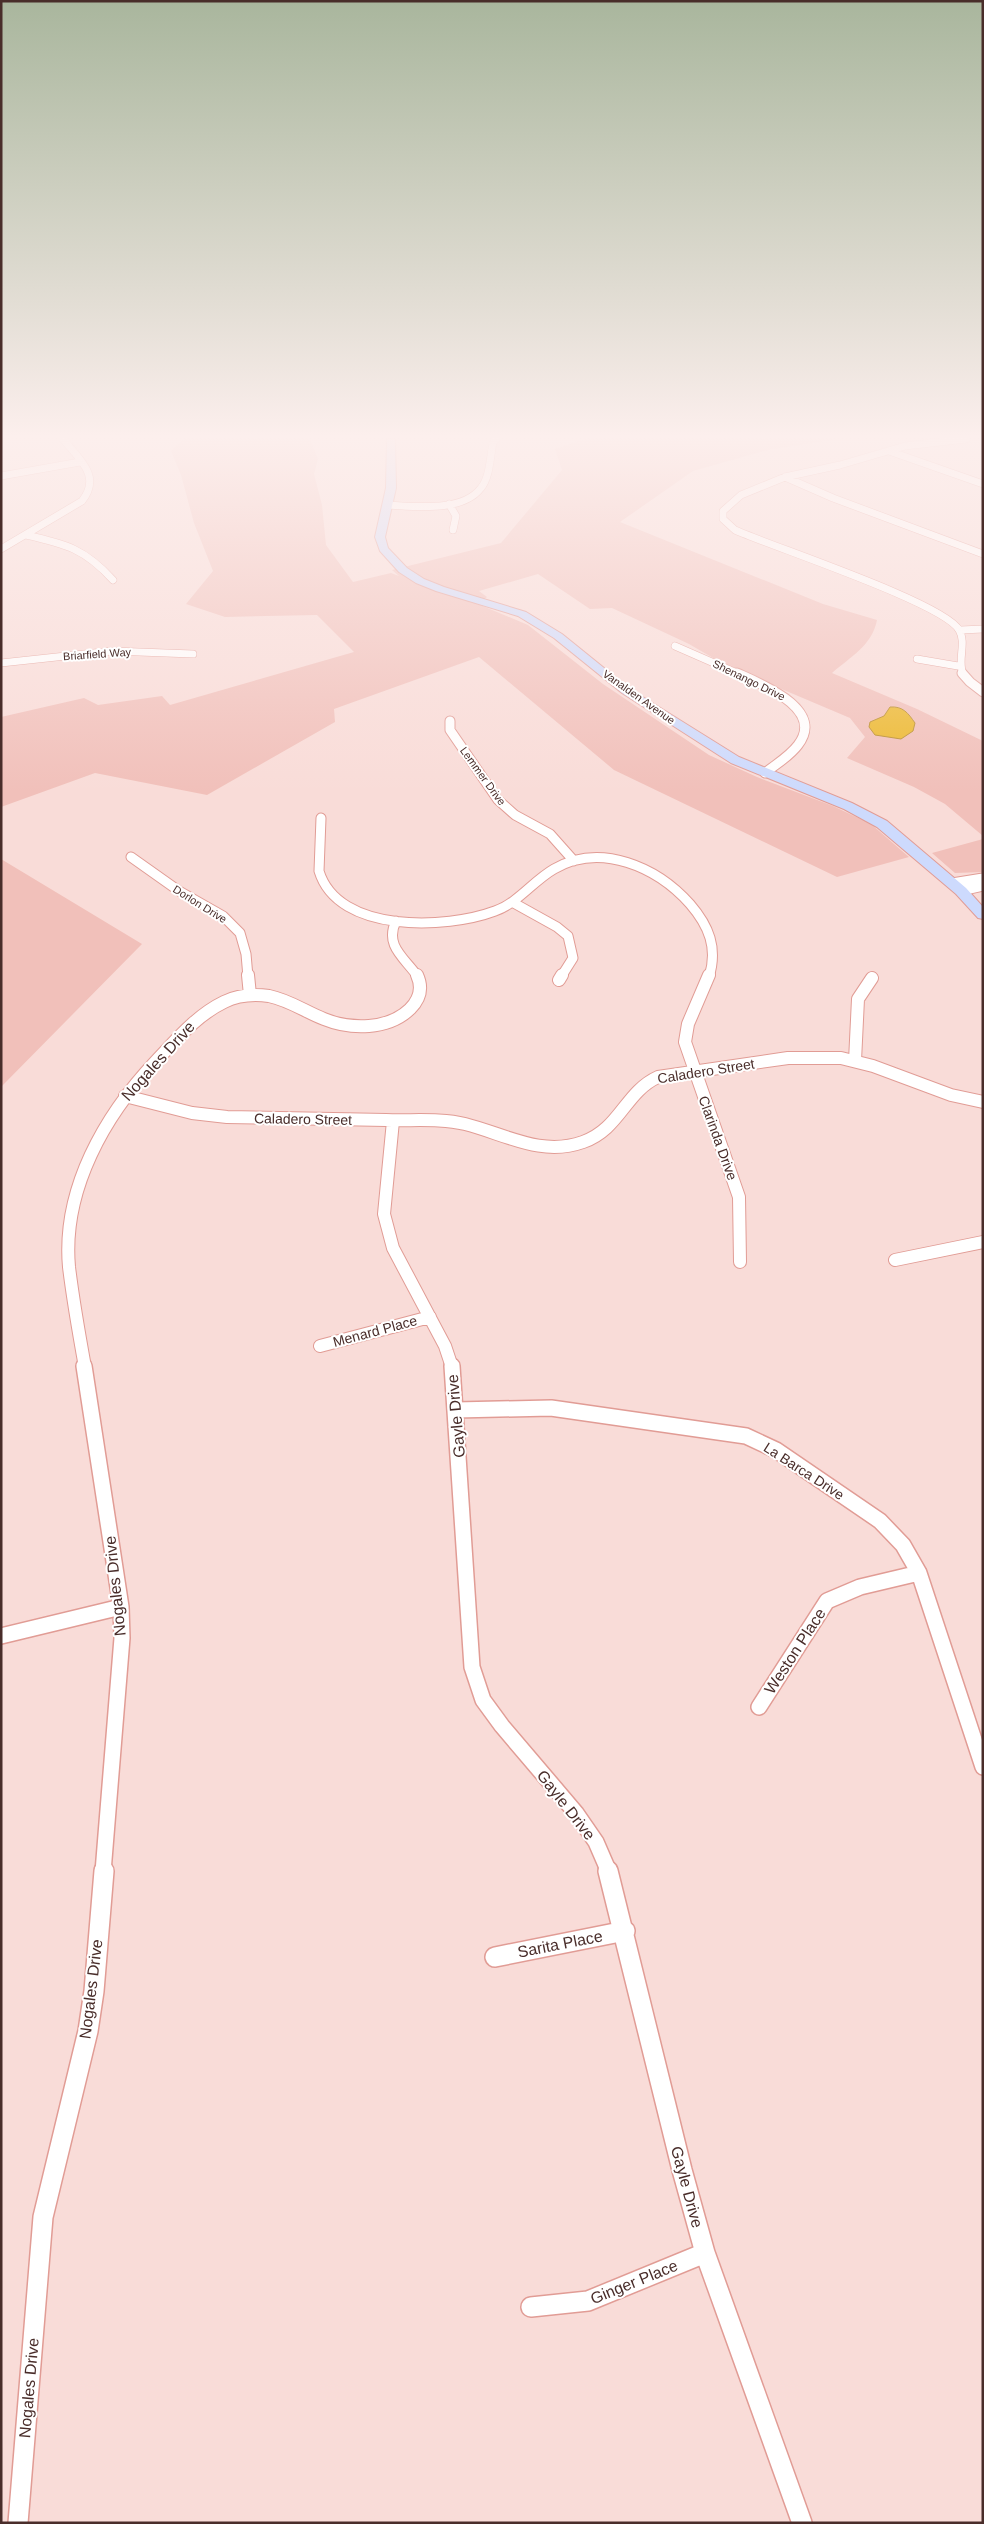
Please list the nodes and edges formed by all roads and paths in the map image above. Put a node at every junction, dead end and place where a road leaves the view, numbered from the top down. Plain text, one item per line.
1 (89, 557) edge
2 (391, 557) edge
3 (802, 557) edge
4 (113, 580) dead end
5 (983, 629) edge
6 (961, 630) junction
7 (675, 646) dead end
8 (192, 654) dead end
9 (917, 659) dead end
10 (1, 663) edge
11 (958, 666) junction
12 (983, 692) edge
13 (450, 721) dead end
14 (764, 773) junction
15 (320, 818) dead end
16 (131, 857) dead end
17 (574, 861) junction
18 (983, 878) edge
19 (983, 886) edge
20 (956, 887) junction
21 (512, 902) junction
22 (983, 915) edge
23 (396, 921) junction
24 (872, 978) dead end
25 (559, 980) dead end
26 (250, 995) junction
27 (855, 1061) junction
28 (693, 1071) junction
29 (125, 1096) junction
30 (983, 1102) edge
31 (393, 1121) junction
32 (983, 1242) edge
33 (895, 1260) dead end
34 (740, 1262) dead end
35 (430, 1317) junction
36 (320, 1346) dead end
37 (456, 1410) junction
38 (918, 1573) junction
39 (121, 1607) junction
40 (1, 1636) edge
41 (759, 1707) dead end
42 (983, 1767) edge
43 (625, 1932) junction
44 (495, 1957) dead end
45 (706, 2253) junction
46 (531, 2307) dead end
47 (18, 2523) edge
48 (802, 2523) edge

1 - 4 street
2 - 14 main road, Vanalden Avenue
3 - 6 street
5 - 6 street
6 - 11 street
7 - 14 street, Shenango Drive
8 - 10 street, Briarfield Way
9 - 11 street
11 - 12 street
13 - 17 street, Lemmer Drive
14 - 20 main road, Vanalden Avenue
15 - 23 street, Clarinda Drive
16 - 26 street, Dorlon Drive
17 - 21 street, Clarinda Drive
17 - 28 street, Clarinda Drive
18 - 20 street
19 - 20 street
20 - 22 main road, Vanalden Avenue
21 - 23 street, Clarinda Drive
21 - 25 street
23 - 26 street, Nogales Drive
24 - 27 street
26 - 29 street, Nogales Drive
27 - 28 street, Caladero Street
27 - 30 street, Caladero Street
28 - 31 street, Caladero Street
28 - 34 street, Clarinda Drive
29 - 31 street, Caladero Street
29 - 39 street, Nogales Drive
31 - 35 street, Gayle Drive
32 - 33 street
35 - 36 street, Menard Place
35 - 37 street, Gayle Drive
37 - 38 street, La Barca Drive
37 - 43 street, Gayle Drive
38 - 41 street, Weston Place
38 - 42 street, La Barca Drive
39 - 40 street
39 - 47 street, Nogales Drive
43 - 44 street, Sarita Place
43 - 45 street, Gayle Drive
45 - 46 street, Ginger Place
45 - 48 street, Gayle Drive

